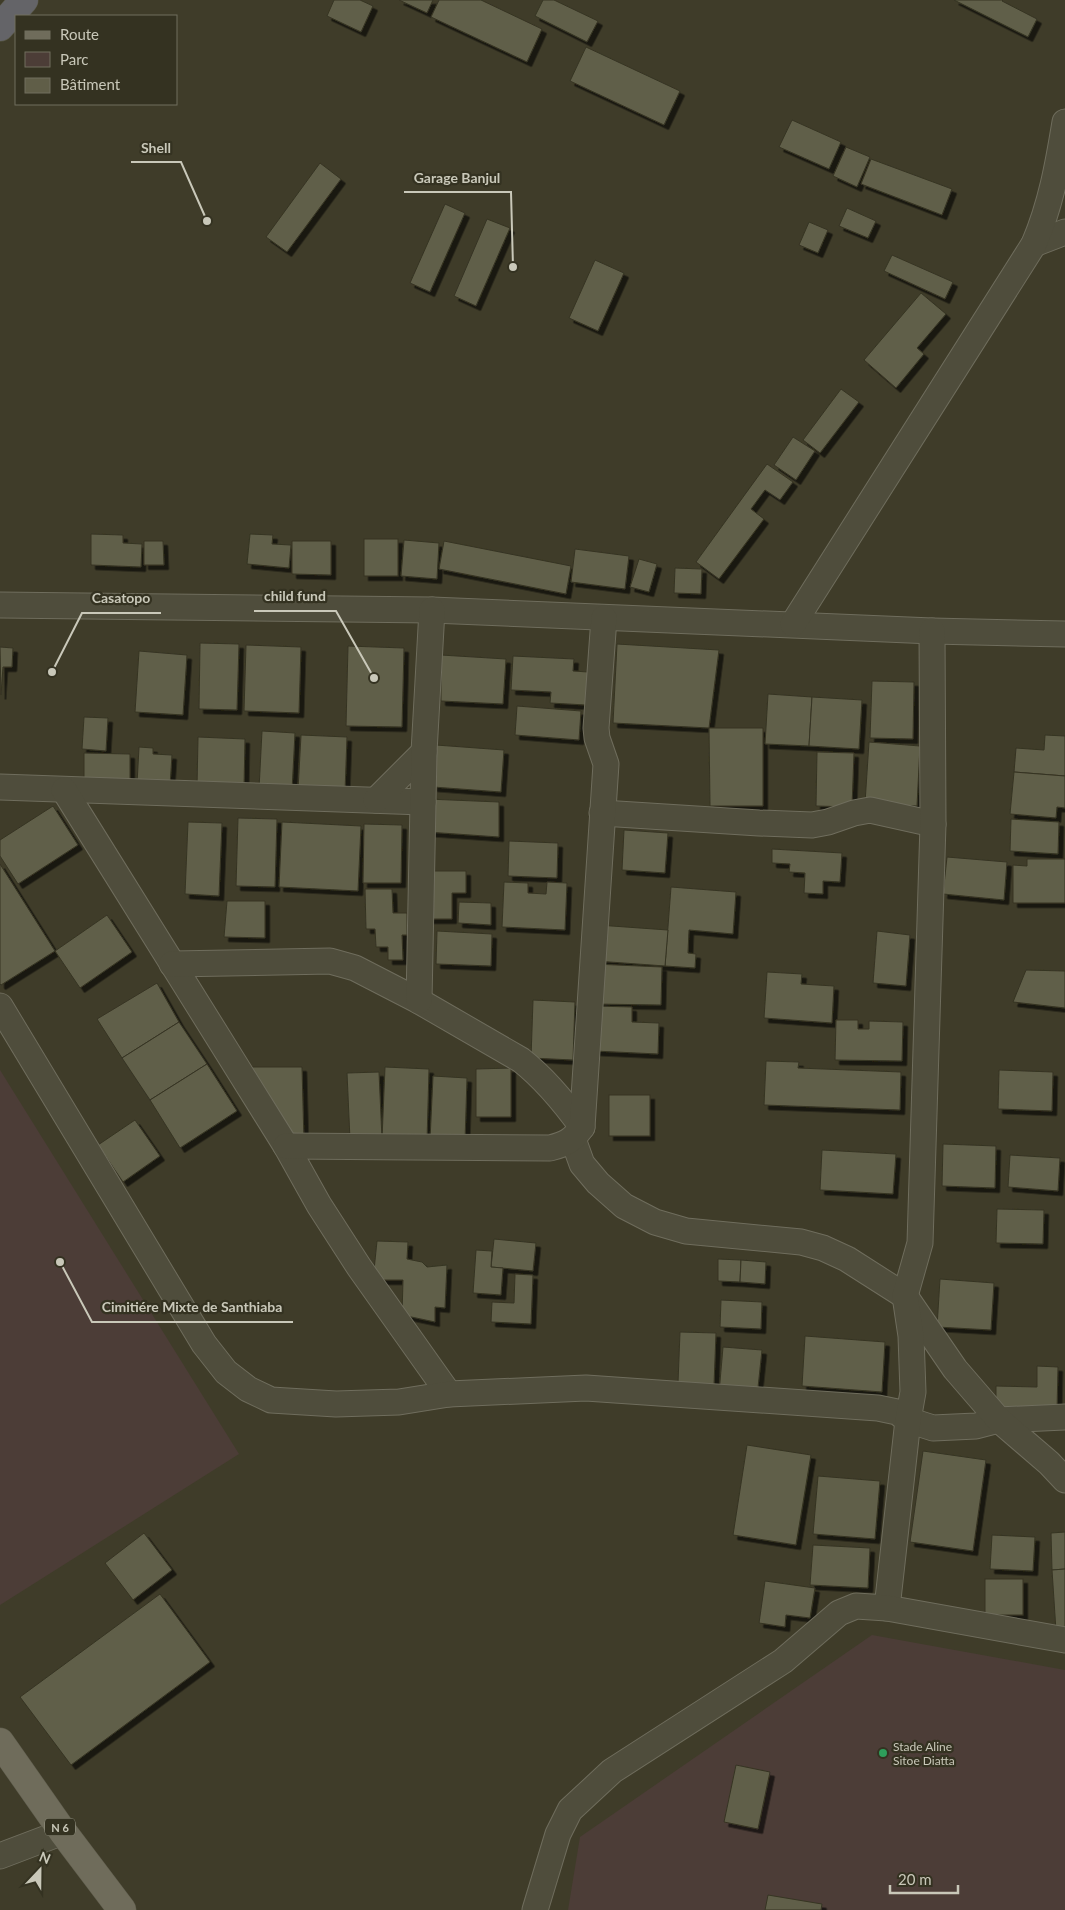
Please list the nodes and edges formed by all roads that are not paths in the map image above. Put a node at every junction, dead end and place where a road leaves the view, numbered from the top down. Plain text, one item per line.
1 (24, 0) edge
2 (0, 27) edge
3 (1065, 122) edge
4 (1065, 232) edge
5 (1034, 244) junction
6 (0, 605) edge
7 (432, 610) junction
8 (604, 618) junction
9 (793, 624) junction
10 (932, 631) junction
11 (1065, 634) edge
12 (424, 752) junction
13 (0, 787) edge
14 (64, 790) junction
15 (376, 800) junction
16 (423, 802) junction
17 (602, 813) junction
18 (933, 824) junction
19 (172, 964) junction
20 (419, 1001) junction
21 (0, 1006) edge
22 (577, 1133) junction
23 (286, 1146) junction
24 (905, 1296) junction
25 (449, 1394) junction
26 (1065, 1417) edge
27 (908, 1420) junction
28 (999, 1420) junction
29 (1065, 1480) edge
30 (888, 1608) junction
31 (1065, 1640) edge
32 (0, 1742) edge
33 (63, 1832) junction
34 (0, 1856) edge
35 (122, 1910) edge
36 (535, 1910) edge

1 - 2 highway
3 - 5 street
4 - 5 street
5 - 9 street
6 - 7 street
7 - 8 street
7 - 12 street
8 - 9 street
8 - 17 street
9 - 10 street
10 - 11 street
10 - 18 street
12 - 15 street
12 - 16 street
13 - 14 street
14 - 15 street
14 - 19 street
15 - 16 street
16 - 20 street
17 - 18 street
17 - 22 street
18 - 24 street
19 - 20 street
19 - 23 street
20 - 22 street
21 - 25 street
22 - 23 street
22 - 24 street
23 - 25 street
24 - 27 street
24 - 28 street
25 - 27 street
26 - 28 street
27 - 28 street
27 - 30 street
28 - 29 street
30 - 31 street
30 - 36 street
32 - 33 main road, N 6
33 - 34 street
33 - 35 main road, N 6

